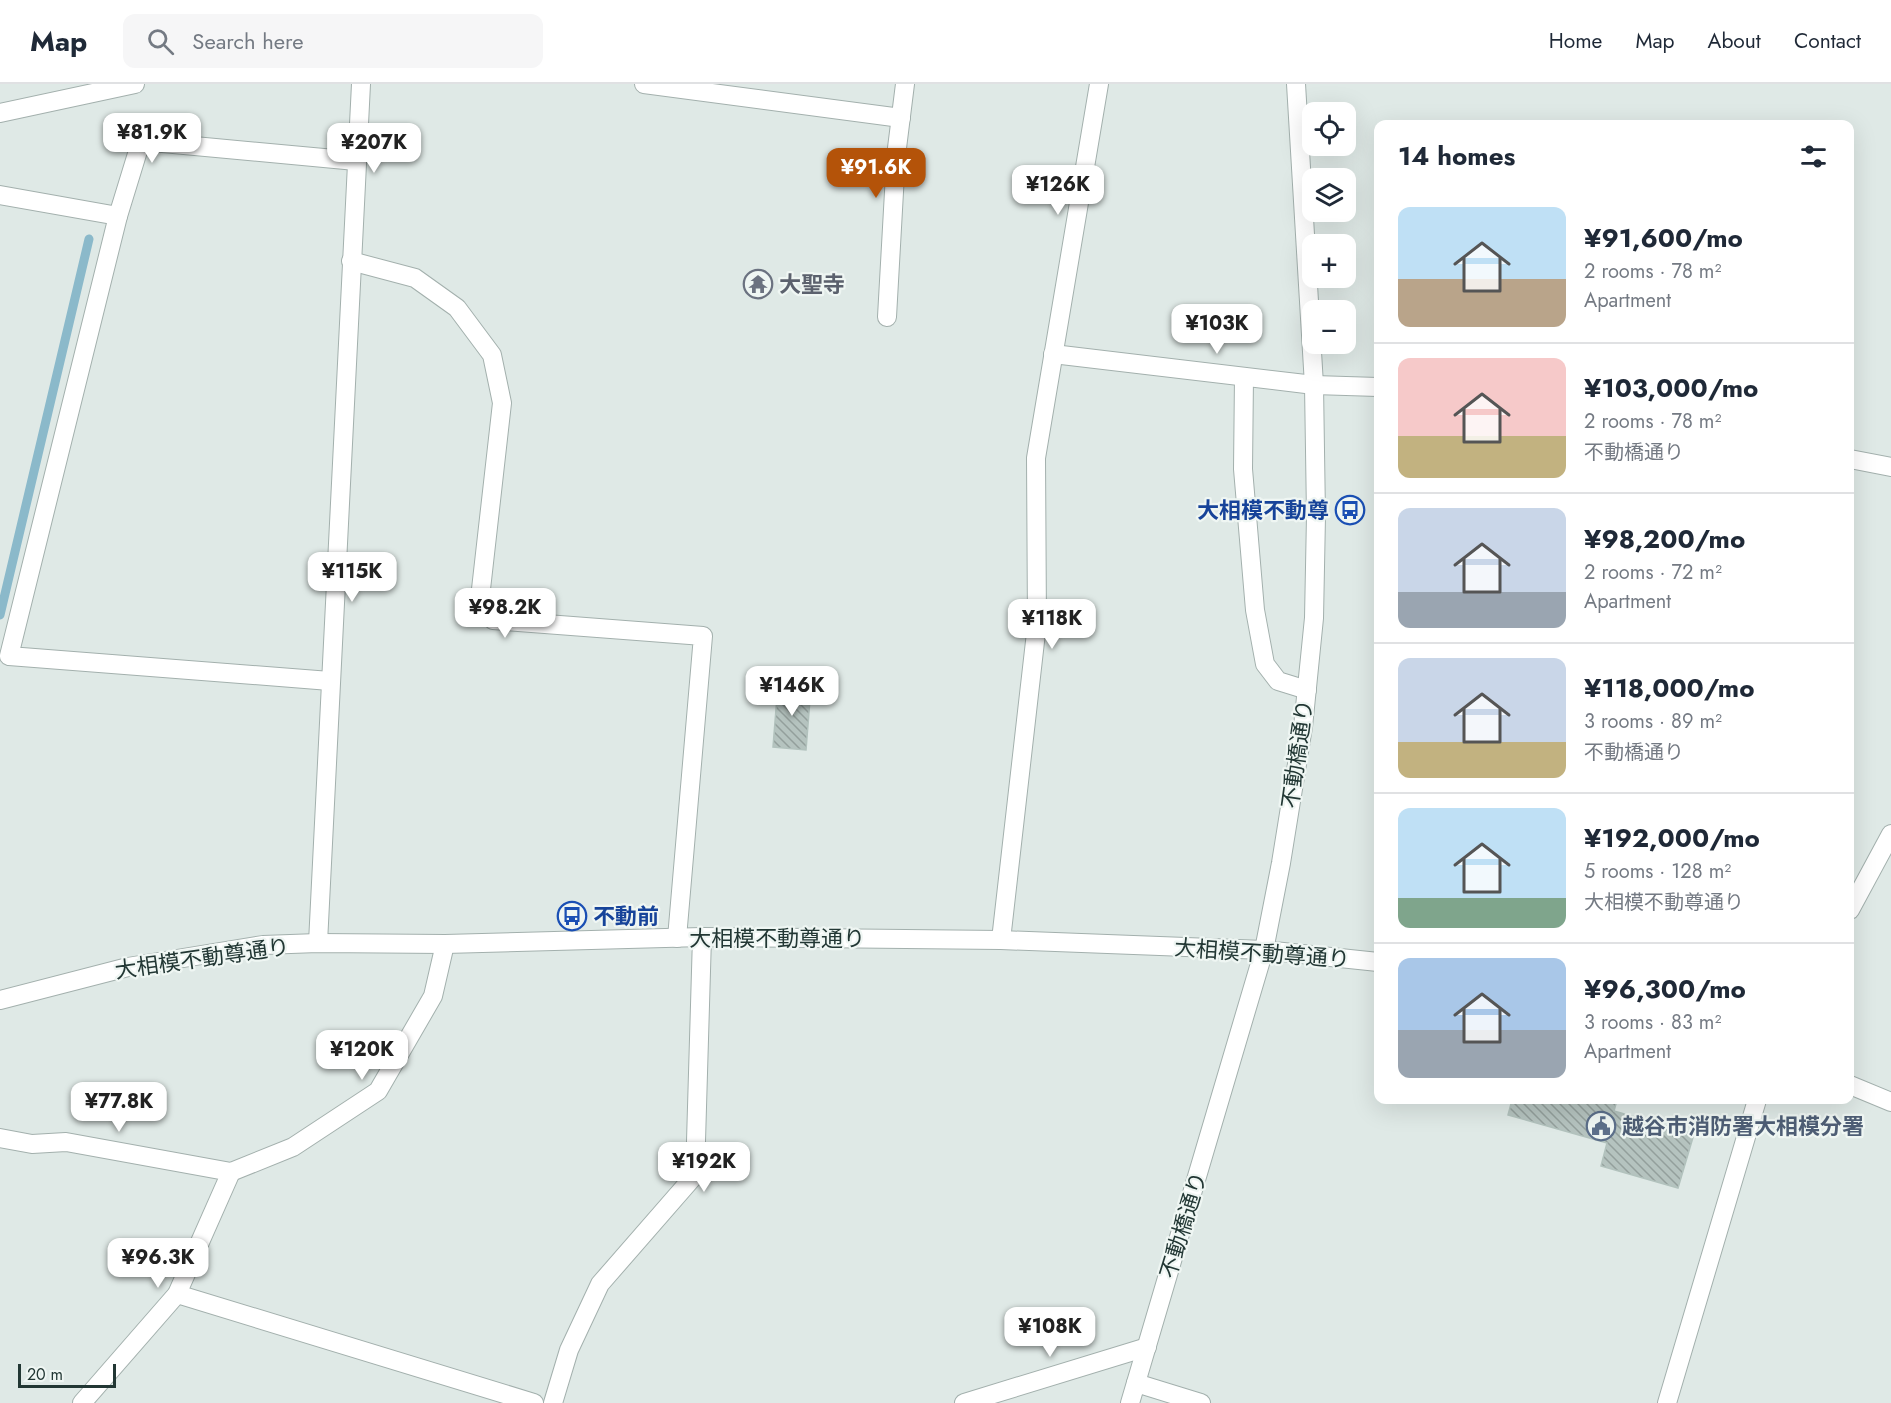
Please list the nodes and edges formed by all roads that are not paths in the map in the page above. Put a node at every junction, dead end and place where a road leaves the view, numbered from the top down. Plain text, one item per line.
1 (135, 84) edge
2 (361, 84) edge
3 (644, 84) edge
4 (905, 84) edge
5 (1099, 84) edge
6 (1296, 84) edge
7 (0, 113) edge
8 (901, 118) junction
9 (356, 161) junction
10 (0, 195) edge
11 (118, 216) junction
12 (351, 261) junction
13 (887, 317) dead end
14 (1053, 354) junction
15 (1244, 377) junction
16 (1314, 385) junction
17 (1374, 387) edge
18 (1854, 460) edge
19 (1891, 467) edge
20 (330, 681) junction
21 (1306, 690) junction
22 (1891, 834) edge
23 (1854, 902) edge
24 (702, 937) junction
25 (677, 938) junction
26 (1001, 940) junction
27 (318, 943) junction
28 (446, 944) junction
29 (1264, 950) junction
30 (1374, 962) edge
31 (0, 1000) edge
32 (1854, 1087) edge
33 (1891, 1102) edge
34 (1756, 1104) edge
35 (0, 1138) edge
36 (231, 1172) junction
37 (177, 1294) junction
38 (1147, 1347) junction
39 (1136, 1383) junction
40 (82, 1403) edge
41 (534, 1403) edge
42 (553, 1403) edge
43 (964, 1403) edge
44 (1130, 1403) edge
45 (1201, 1403) edge
46 (1667, 1403) edge

1 - 7 street
2 - 9 street
3 - 8 street
4 - 8 street
5 - 14 street
6 - 16 street, 不動橋通り
8 - 13 street
9 - 11 street
9 - 12 street
10 - 11 street
11 - 20 street
12 - 20 street
12 - 25 street
14 - 15 street
14 - 26 street
15 - 16 street
15 - 21 street
16 - 17 street
16 - 21 street, 不動橋通り
18 - 19 street
20 - 27 street
21 - 29 street, 不動橋通り
22 - 23 street
24 - 25 street, 大相模不動尊通り
24 - 26 street, 大相模不動尊通り
24 - 42 street
25 - 28 street, 大相模不動尊通り
26 - 29 street, 大相模不動尊通り
27 - 28 street, 大相模不動尊通り
27 - 31 street, 大相模不動尊通り
28 - 36 street
29 - 30 street, 大相模不動尊通り
29 - 38 street, 不動橋通り
32 - 33 street
34 - 46 street
35 - 36 street
36 - 37 street
37 - 40 street
37 - 41 street
38 - 39 street, 不動橋通り
38 - 43 street
39 - 44 street, 不動橋通り
39 - 45 street

